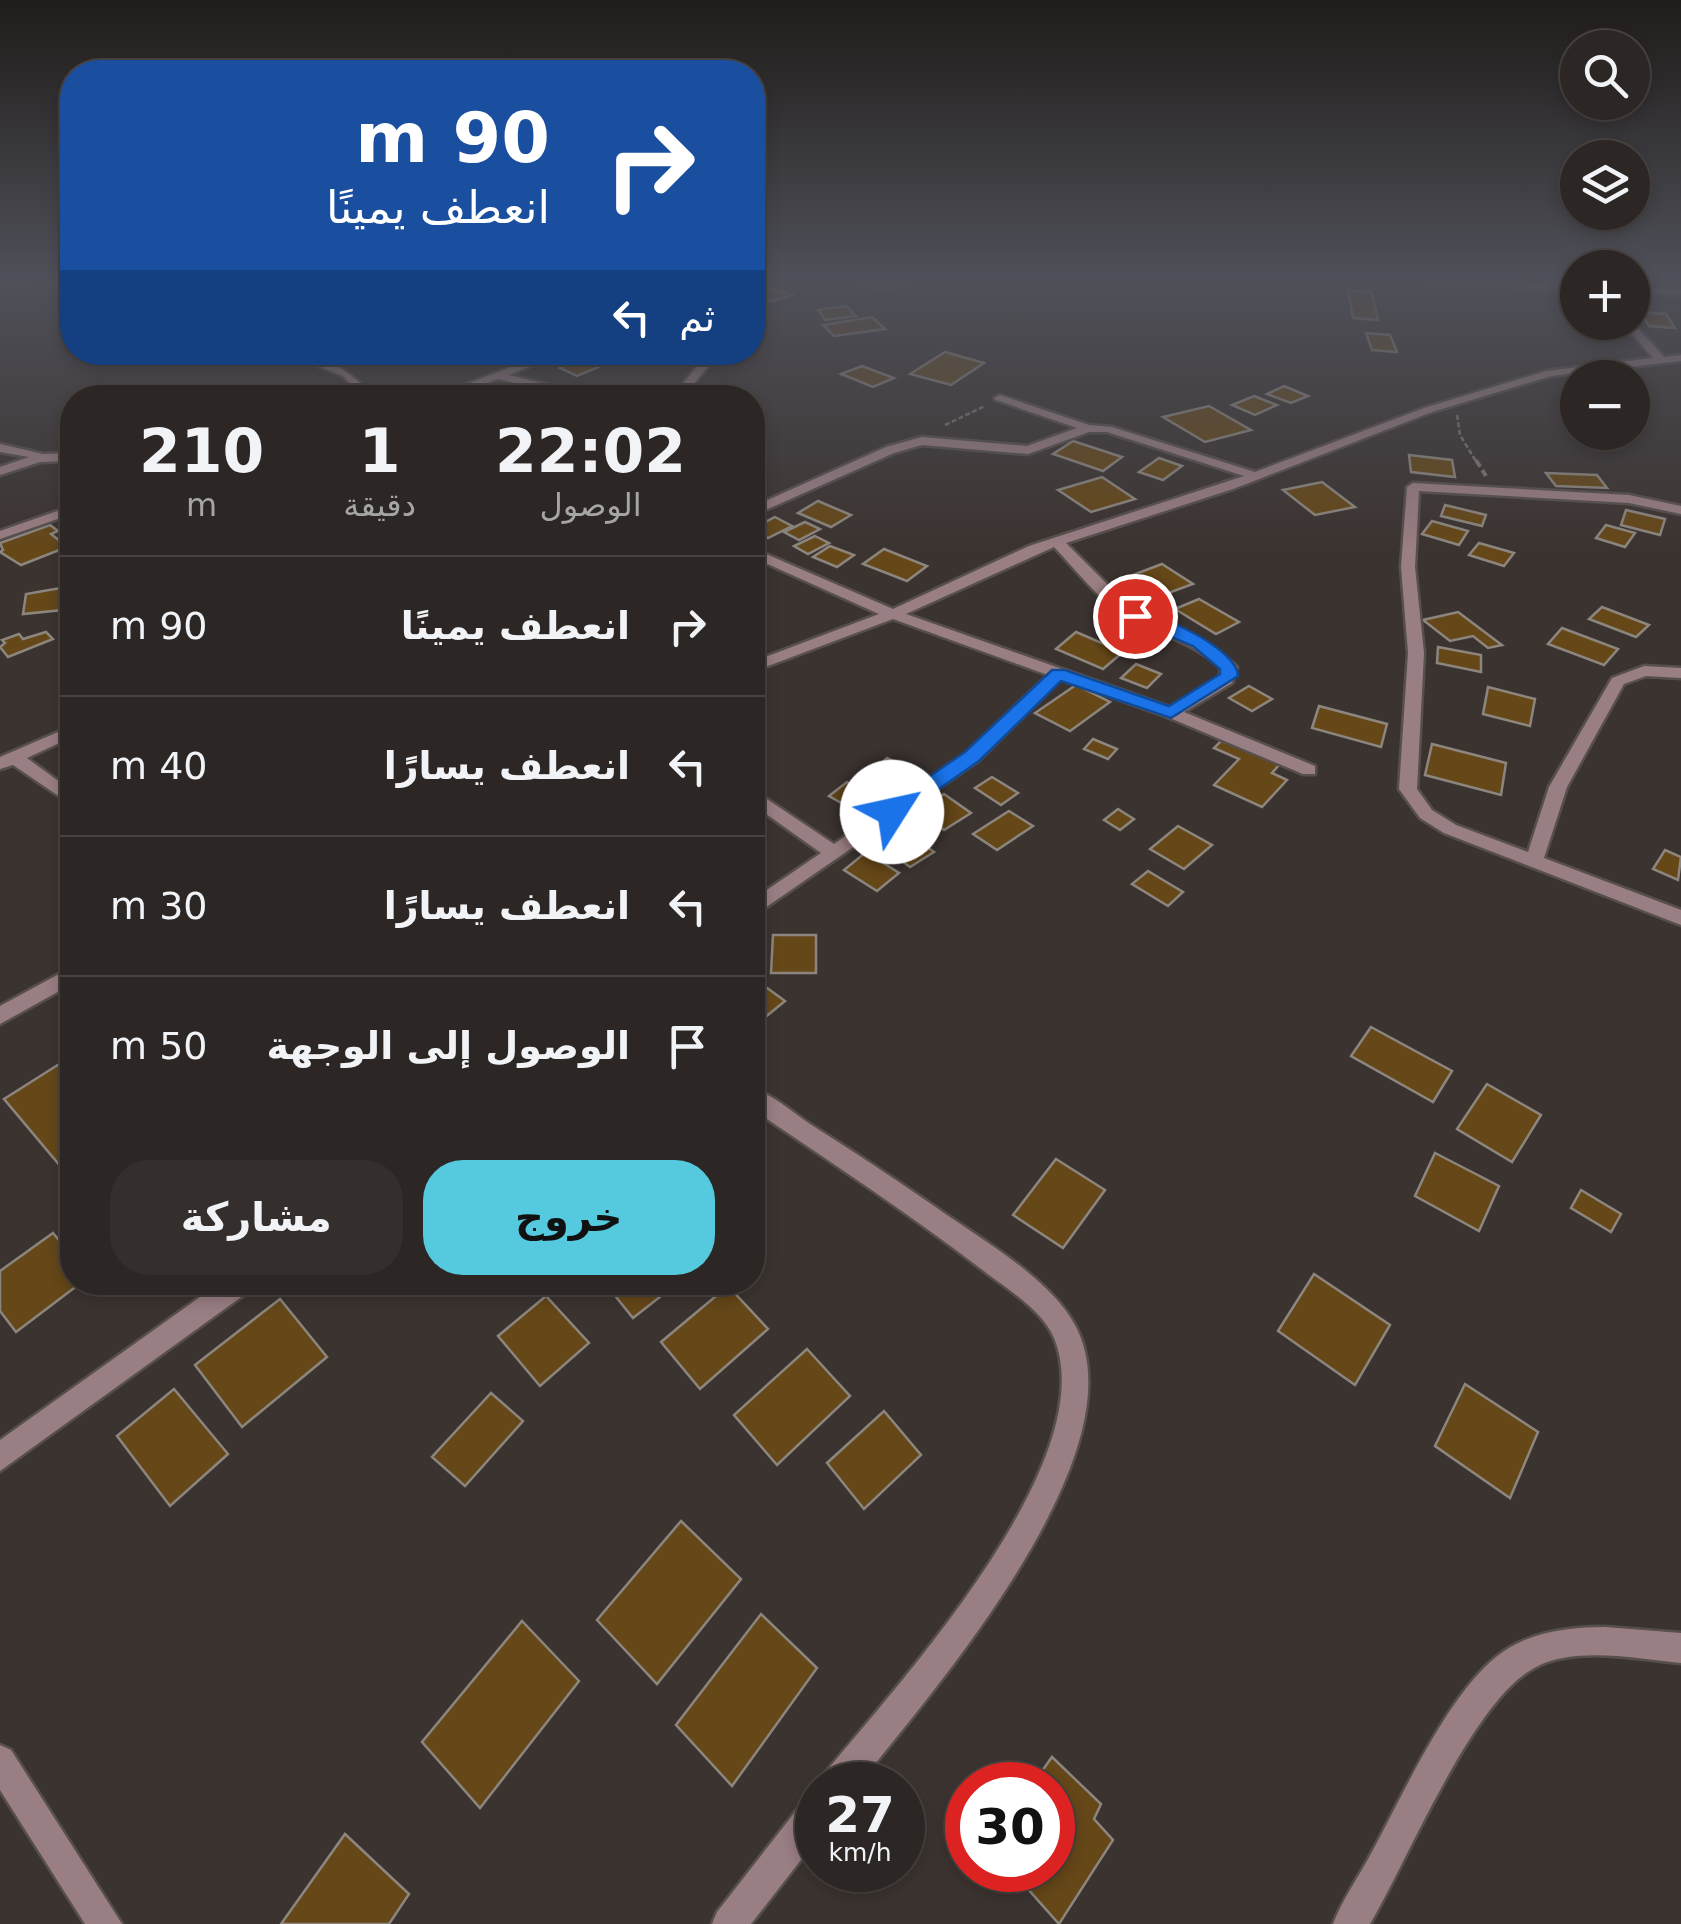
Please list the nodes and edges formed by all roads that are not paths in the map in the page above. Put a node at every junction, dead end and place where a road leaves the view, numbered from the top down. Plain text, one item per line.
1 (334, 369) edge
2 (517, 369) edge
3 (1583, 369) edge
4 (499, 376) junction
5 (358, 385) edge
6 (473, 385) edge
7 (538, 385) edge
8 (1000, 398) road end
9 (1088, 428) junction
10 (0, 448) edge
11 (49, 456) junction
12 (60, 456) edge
13 (0, 470) edge
14 (1256, 476) junction
15 (765, 506) edge
16 (1681, 510) edge
17 (60, 514) edge
18 (0, 535) edge
19 (1056, 542) junction
20 (765, 558) edge
21 (896, 613) junction
22 (765, 662) edge
23 (1681, 673) edge
24 (1058, 674) junction
25 (1171, 713) junction
26 (60, 736) edge
27 (7, 760) edge
28 (1309, 770) dead end
29 (60, 792) edge
30 (765, 804) edge
31 (833, 852) junction
32 (1534, 861) junction
33 (765, 901) edge
34 (1681, 918) edge
35 (60, 982) edge
36 (0, 1016) edge
37 (765, 1105) edge
38 (224, 1295) edge
39 (0, 1457) edge
40 (1681, 1648) edge
41 (0, 1761) edge
42 (855, 1762) edge
43 (795, 1840) edge
44 (105, 1924) edge
45 (730, 1924) edge
46 (1350, 1924) edge

1 - 5 street
2 - 4 street
3 - 14 street
4 - 6 street
4 - 7 street
8 - 9 street
9 - 14 street
9 - 15 street
10 - 11 street
11 - 12 street
11 - 13 street
14 - 19 street
16 - 32 street
17 - 18 street
19 - 21 street
19 - 25 street
20 - 21 street
21 - 22 street
21 - 24 street
23 - 32 street
24 - 25 street
24 - 31 street
25 - 28 street
26 - 27 street
27 - 29 street
30 - 31 street
31 - 33 street
32 - 34 street
35 - 36 street
37 - 42 street
38 - 39 street
40 - 46 street
41 - 44 street
43 - 45 street

